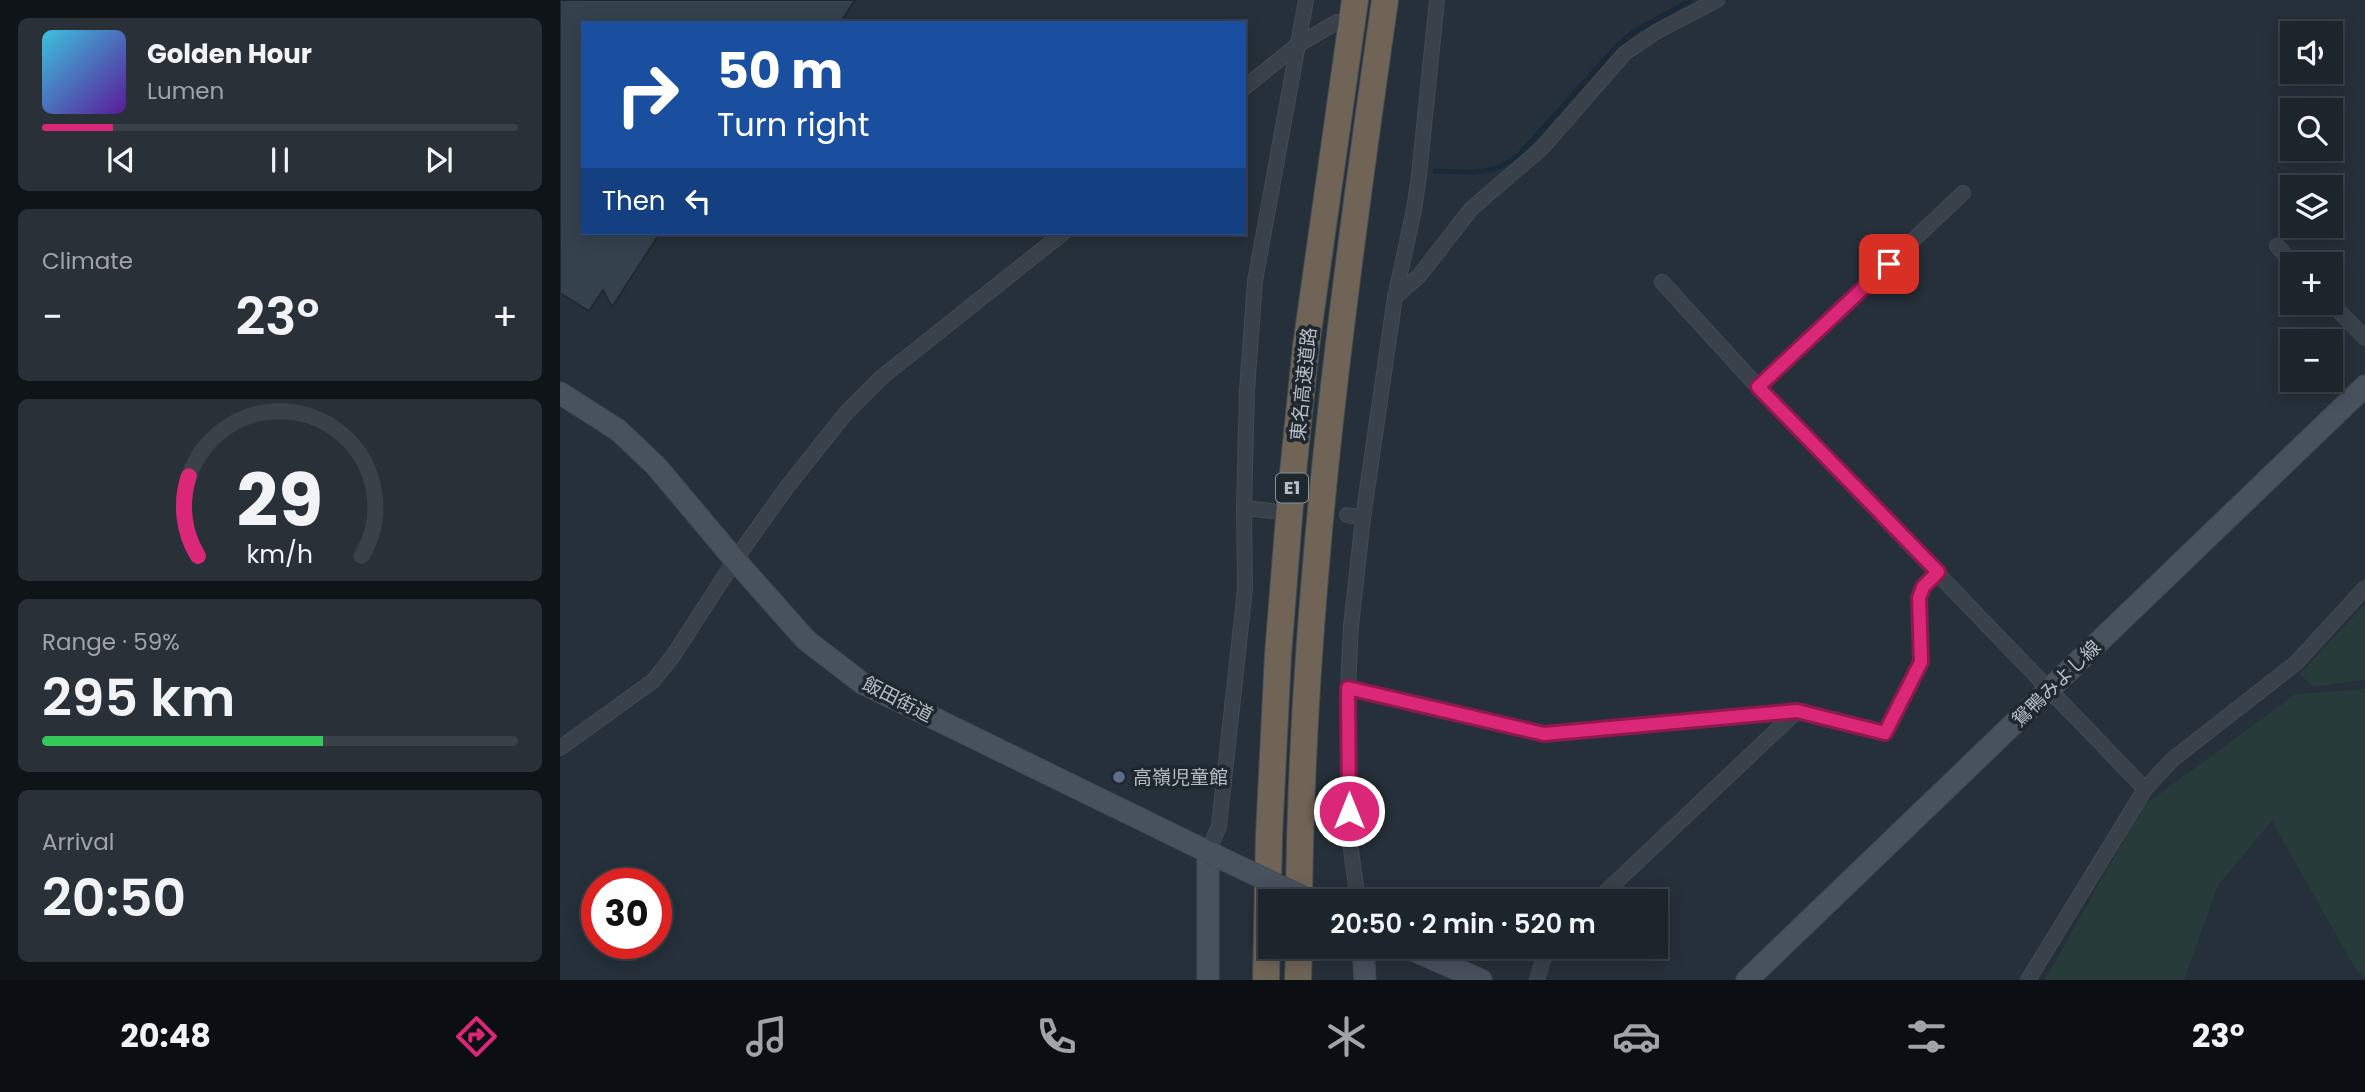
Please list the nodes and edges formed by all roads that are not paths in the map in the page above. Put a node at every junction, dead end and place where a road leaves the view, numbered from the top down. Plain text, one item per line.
1 (1306, 0) edge
2 (1355, 0) edge
3 (1385, 0) edge
4 (1437, 0) edge
5 (1717, 0) edge
6 (1337, 22) dead end
7 (1296, 46) junction
8 (1246, 86) edge
9 (1963, 193) dead end
10 (1060, 235) edge
11 (2277, 246) dead end
12 (2283, 252) edge
13 (1662, 282) dead end
14 (1395, 298) junction
15 (2343, 315) edge
16 (2365, 338) edge
17 (2365, 386) edge
18 (1758, 387) junction
19 (560, 393) edge
20 (1244, 508) junction
21 (1272, 510) dead end
22 (1347, 515) dead end
23 (1363, 518) junction
24 (735, 560) junction
25 (1938, 572) junction
26 (2365, 588) edge
27 (1348, 688) junction
28 (2051, 688) junction
29 (1797, 711) junction
30 (560, 748) edge
31 (2145, 789) junction
32 (1208, 852) junction
33 (1286, 889) edge
34 (1299, 889) edge
35 (1356, 889) edge
36 (1609, 889) edge
37 (1299, 959) edge
38 (1364, 959) edge
39 (1433, 959) edge
40 (1543, 959) edge
41 (1208, 980) edge
42 (1266, 980) edge
43 (1298, 980) edge
44 (1365, 980) edge
45 (1481, 980) edge
46 (1537, 980) edge
47 (1747, 980) edge
48 (2028, 980) edge

1 - 7 street
2 - 42 highway, 東名高速道路 / E1
3 - 34 highway, 東名高速道路 / E1
4 - 14 street
5 - 14 street
6 - 7 street
7 - 8 street
7 - 20 street
9 - 18 street
10 - 24 street
11 - 12 street
13 - 18 street
14 - 23 street
15 - 16 street
17 - 28 main road, 鴛鴨みよし線
18 - 25 street
19 - 24 main road, 飯田街道
20 - 21 street
20 - 32 street
22 - 23 street
23 - 27 street
24 - 30 street
24 - 32 main road, 飯田街道
25 - 28 street
25 - 29 street
26 - 31 street
27 - 29 street
27 - 35 street
28 - 31 street
28 - 47 main road, 鴛鴨みよし線
29 - 36 street
31 - 48 street
32 - 33 main road, 飯田街道, bridge
32 - 41 main road
37 - 43 highway
38 - 44 main road
39 - 45 main road
40 - 46 street

